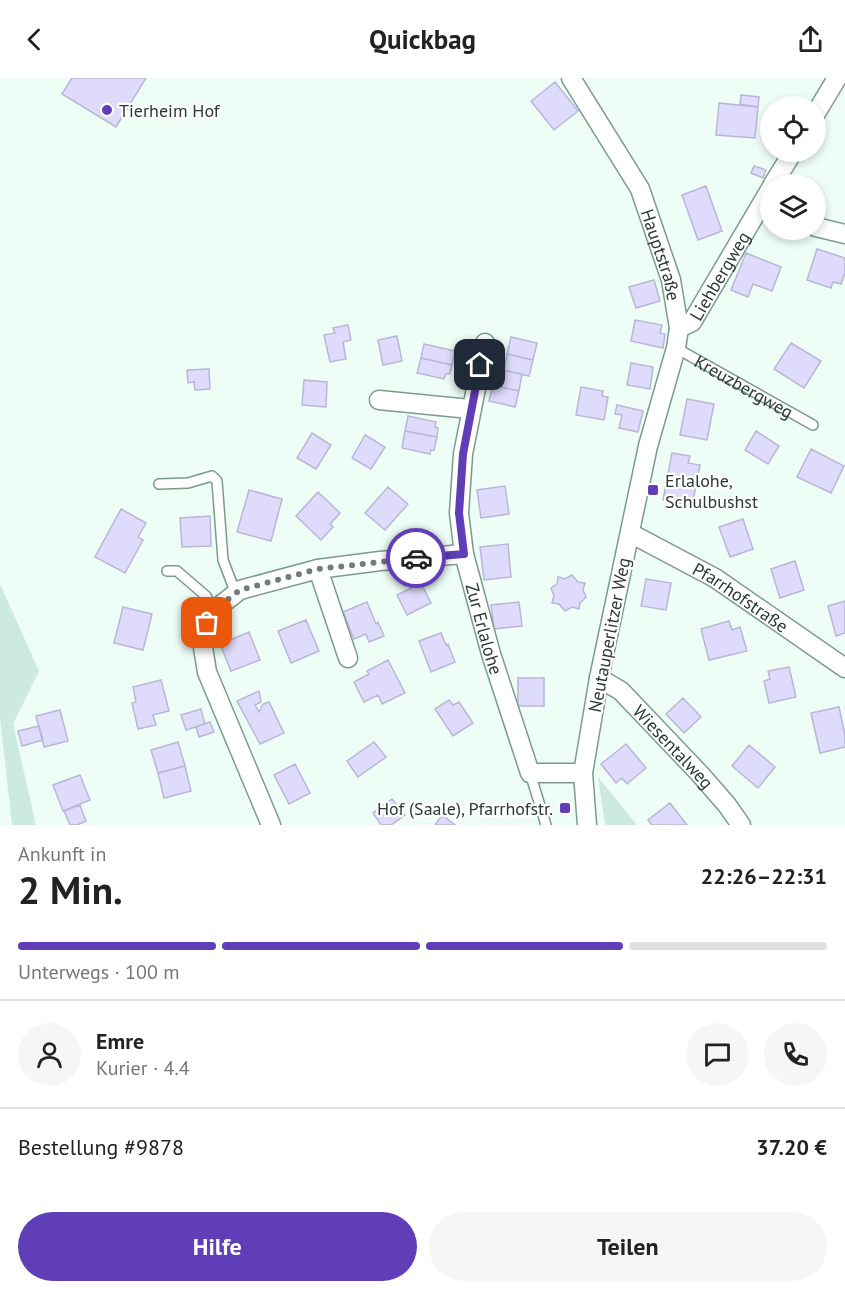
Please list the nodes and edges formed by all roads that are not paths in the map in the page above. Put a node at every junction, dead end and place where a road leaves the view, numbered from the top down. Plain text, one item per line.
1 (571, 78) edge
2 (837, 78) edge
3 (826, 96) edge
4 (760, 221) edge
5 (826, 229) edge
6 (845, 234) edge
7 (679, 328) junction
8 (485, 343) dead end
9 (676, 348) junction
10 (379, 400) dead end
11 (470, 409) junction
12 (813, 425) dead end
13 (648, 446) joint
14 (159, 484) dead end
15 (630, 533) junction
16 (464, 554) junction
17 (318, 569) junction
18 (167, 571) dead end
19 (236, 594) junction
20 (215, 612) junction
21 (348, 658) dead end
22 (845, 668) edge
23 (598, 678) junction
24 (530, 773) junction
25 (583, 773) junction
26 (271, 825) edge
27 (546, 825) edge
28 (587, 825) edge
29 (741, 825) edge

1 - 7 street, Hauptstraße
2 - 3 street
4 - 7 street, Liehbergweg
5 - 6 street
7 - 9 street, Hauptstraße
8 - 11 street, Zur Erlalohe
9 - 12 lane, Kreuzbergweg
9 - 13 street, Hauptstraße
10 - 11 street
11 - 16 street, Zur Erlalohe
13 - 15 street, Neutauperlitzer Weg
14 - 19 lane
15 - 22 street, Pfarrhofstraße
15 - 23 street, Neutauperlitzer Weg
16 - 17 street
16 - 24 street, Zur Erlalohe
17 - 19 street
17 - 21 street
18 - 20 lane
19 - 20 street
20 - 26 street
23 - 25 street, Neutauperlitzer Weg
23 - 29 street, Wiesentalweg
24 - 25 street
24 - 27 lane, Zur Erlalohe
25 - 28 street, Neutauperlitzer Weg

